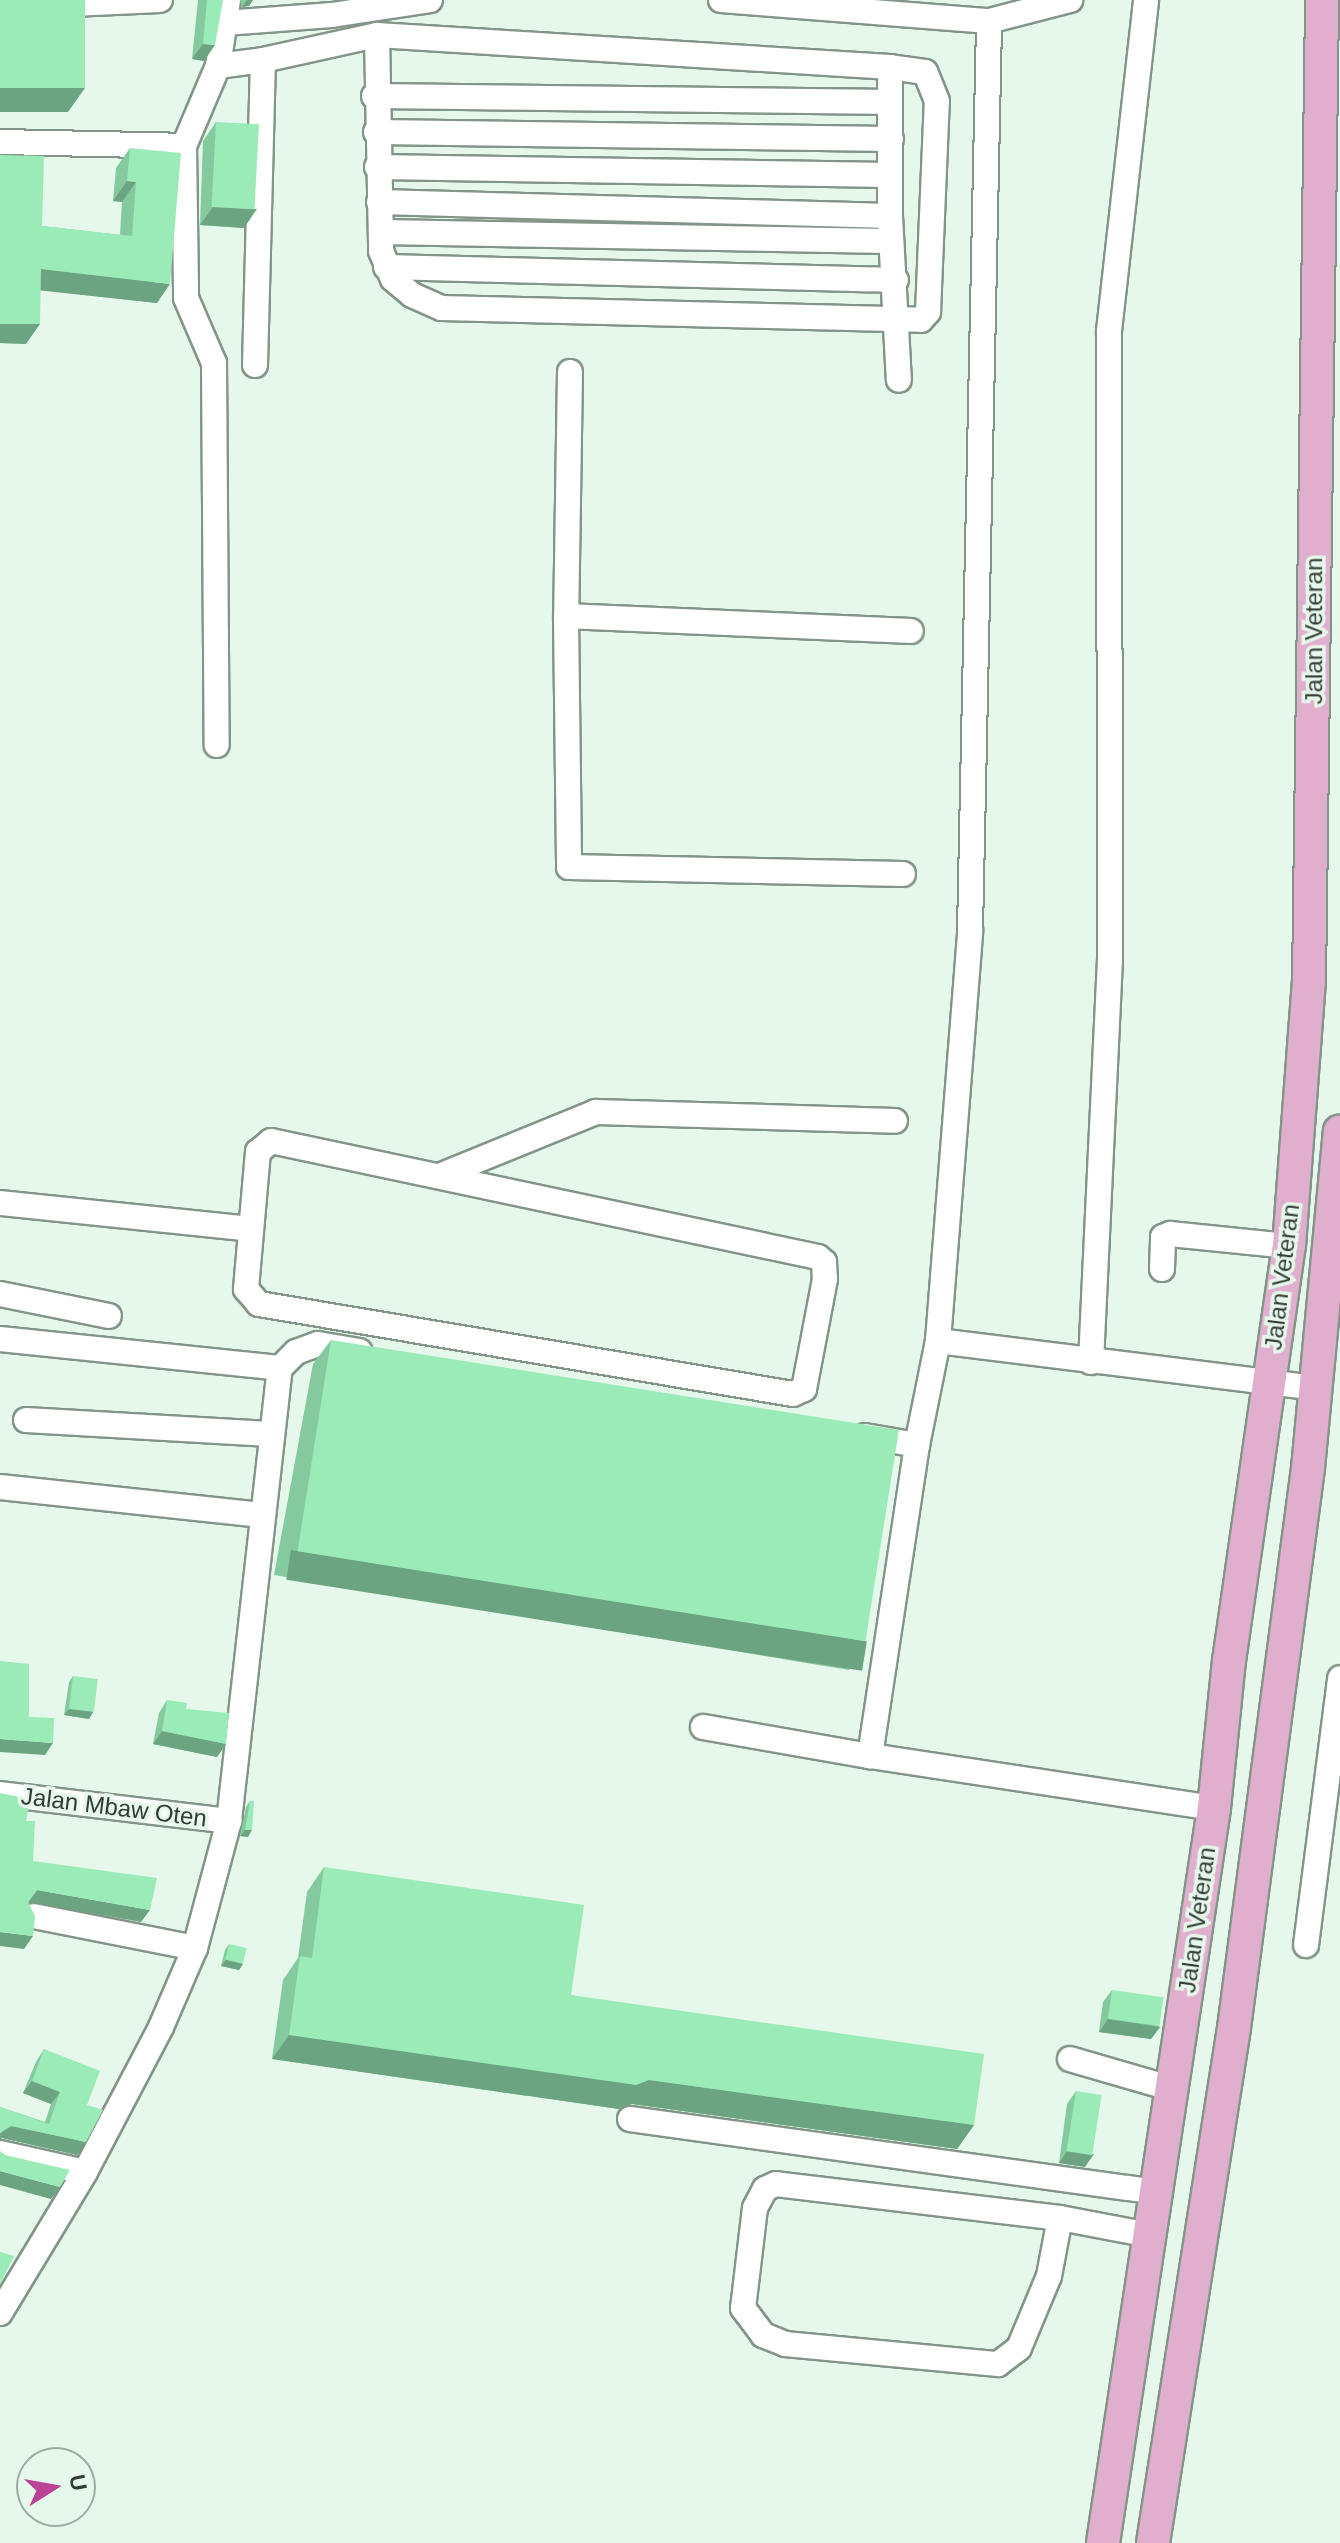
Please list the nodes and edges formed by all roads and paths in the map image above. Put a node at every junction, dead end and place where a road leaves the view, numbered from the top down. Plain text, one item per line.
1 (15, 0) edge
2 (160, 0) edge
3 (430, 0) edge
4 (721, 0) edge
5 (1070, 0) edge
6 (1146, 0) edge
7 (1322, 0) edge
8 (116, 2) edge
9 (854, 5) edge
10 (226, 12) edge
11 (989, 21) junction
12 (377, 35) junction
13 (263, 60) junction
14 (218, 66) junction
15 (890, 67) junction
16 (374, 96) junction
17 (890, 102) junction
18 (376, 132) junction
19 (891, 139) junction
20 (0, 142) edge
21 (184, 146) junction
22 (377, 167) junction
23 (890, 175) junction
24 (379, 202) junction
25 (890, 216) junction
26 (381, 232) junction
27 (891, 241) junction
28 (386, 267) junction
29 (896, 280) junction
30 (1328, 281) edge
31 (899, 322) junction
32 (255, 365) dead end
33 (570, 372) dead end
34 (899, 380) dead end
35 (566, 616) junction
36 (911, 631) dead end
37 (217, 745) dead end
38 (903, 874) dead end
39 (895, 1121) dead end
40 (1340, 1132) edge
41 (439, 1176) junction
42 (0, 1203) edge
43 (251, 1229) junction
44 (1289, 1246) junction
45 (1162, 1269) dead end
46 (0, 1294) edge
47 (109, 1316) dead end
48 (0, 1339) edge
49 (938, 1341) junction
50 (381, 1355) edge
51 (1091, 1362) junction
52 (269, 1367) junction
53 (1268, 1385) junction
54 (1317, 1388) junction
55 (26, 1420) dead end
56 (838, 1432) edge
57 (270, 1434) junction
58 (917, 1445) junction
59 (0, 1487) edge
60 (250, 1513) junction
61 (1340, 1678) edge
62 (703, 1727) dead end
63 (870, 1756) junction
64 (1333, 1787) edge
65 (0, 1794) edge
66 (1214, 1808) junction
67 (229, 1821) junction
68 (34, 1916) edge
69 (1306, 1945) dead end
70 (195, 1948) junction
71 (1070, 2059) dead end
72 (1173, 2089) junction
73 (630, 2119) dead end
74 (0, 2153) edge
75 (78, 2170) junction
76 (1157, 2192) junction
77 (1060, 2218) junction
78 (1149, 2235) junction
79 (3, 2302) edge
80 (1116, 2459) junction
81 (1167, 2464) junction
82 (1103, 2543) edge
83 (1153, 2543) edge

1 - 8 street
2 - 8 street
3 - 10 street
4 - 9 street
5 - 11 street
6 - 51 street
7 - 30 main road, Jalan Veteran
9 - 11 street
10 - 14 street
11 - 49 street
12 - 13 street
12 - 15 street
12 - 16 street
13 - 14 street
13 - 32 street
14 - 21 street
15 - 17 street
15 - 31 street
16 - 17 street
16 - 18 street
17 - 19 street
18 - 19 street
18 - 22 street
19 - 23 street
20 - 21 street
21 - 37 street
22 - 23 street
22 - 24 street
23 - 25 street
24 - 25 street
24 - 26 street
25 - 27 street
26 - 27 street
26 - 28 street
27 - 29 street
28 - 29 street
28 - 31 street
29 - 31 street
30 - 44 main road, Jalan Veteran
31 - 34 street
33 - 35 street
35 - 36 street
35 - 38 street
39 - 41 street
40 - 54 main road, Jalan Veteran
41 - 43 street
41 - 43 street
42 - 43 street
44 - 45 street
44 - 53 main road, Jalan Veteran
46 - 47 street
48 - 52 street
49 - 51 street
49 - 58 street
50 - 52 street
51 - 53 street
52 - 57 street
53 - 54 street
53 - 66 main road, Jalan Veteran
54 - 81 main road, Jalan Veteran
55 - 57 street
56 - 58 street
57 - 60 street
58 - 63 street
59 - 60 street
60 - 67 street
61 - 64 street
62 - 63 street
63 - 66 street
64 - 69 street
65 - 67 street, Jalan Mbaw Oten
66 - 72 main road, Jalan Veteran
67 - 70 street
68 - 70 street
70 - 75 street
71 - 72 street
72 - 76 main road, Jalan Veteran
73 - 76 street
74 - 75 street
75 - 79 street
76 - 78 main road, Jalan Veteran
77 - 77 street
77 - 78 street
78 - 80 main road, Jalan Veteran
80 - 81 main road
80 - 82 main road, Jalan Veteran
81 - 83 main road, Jalan Veteran

